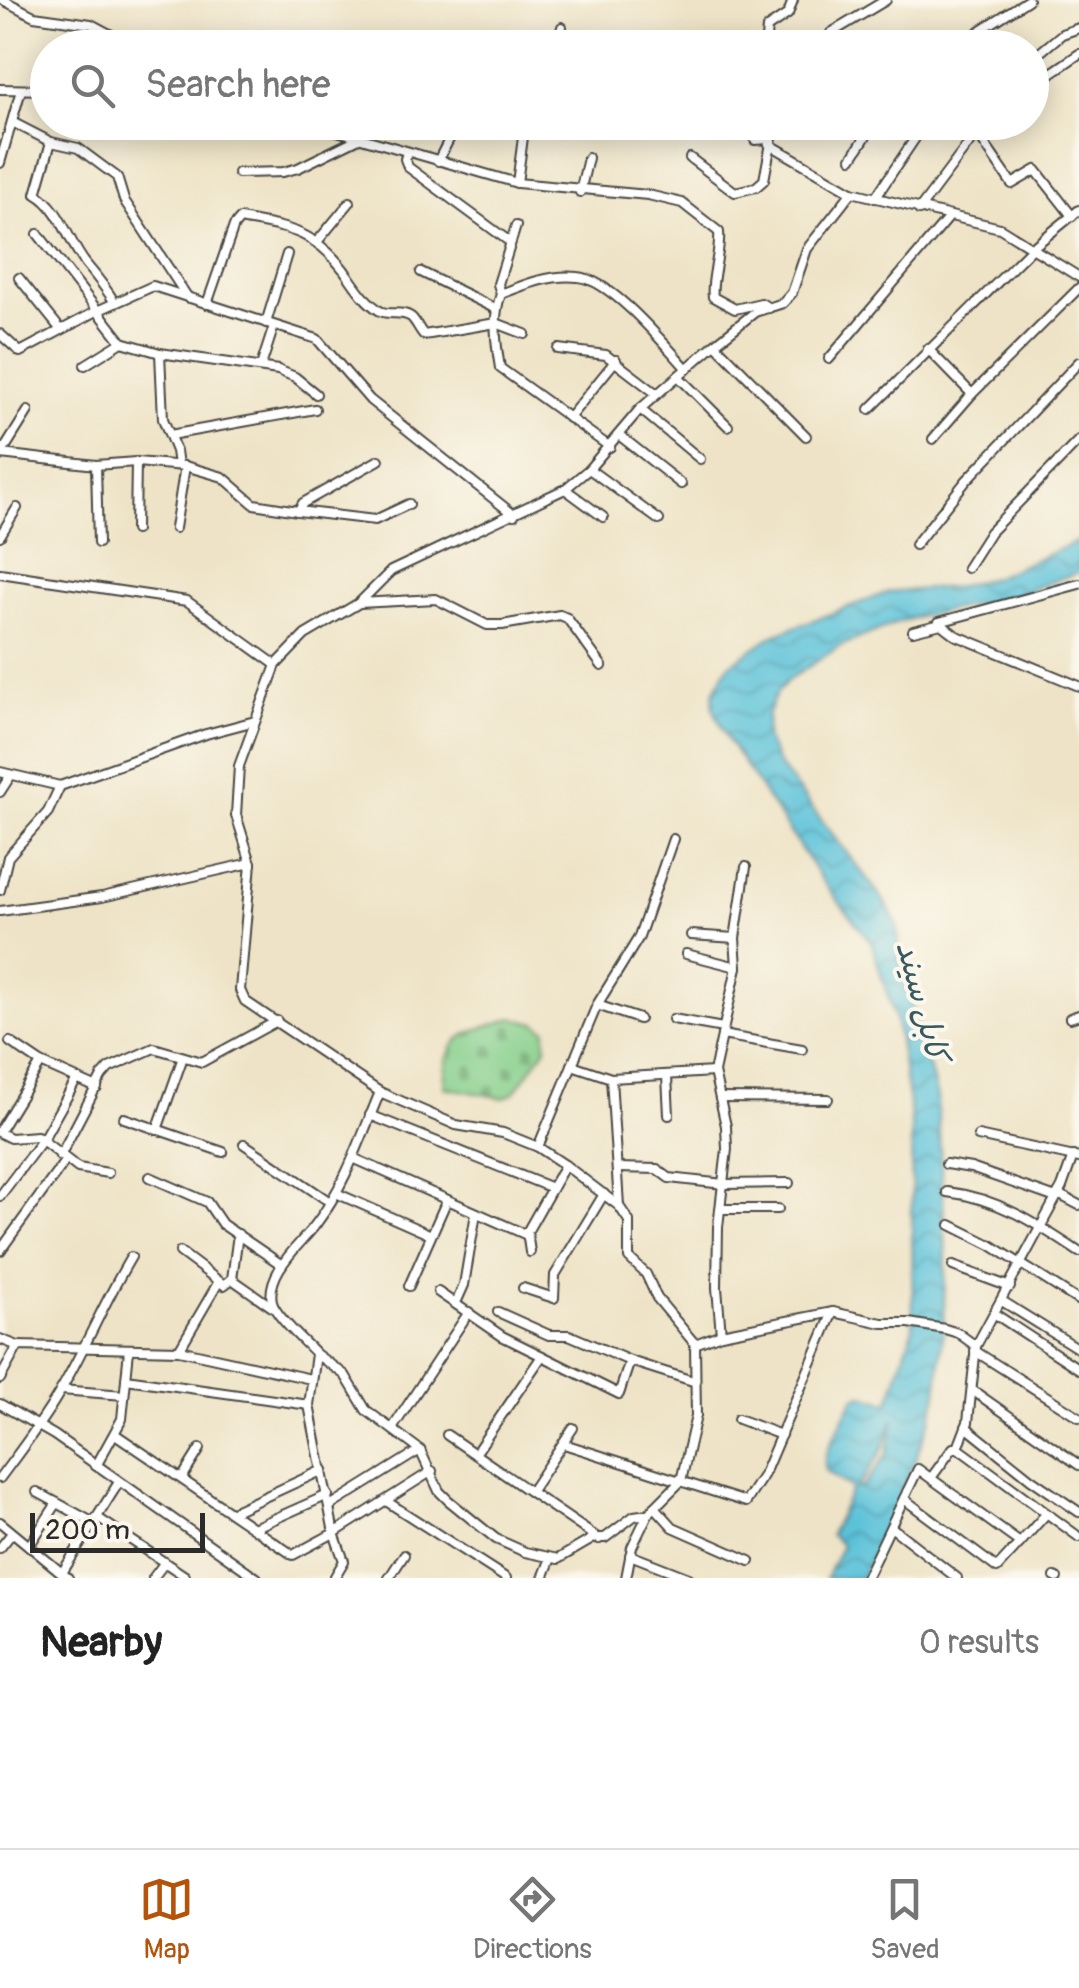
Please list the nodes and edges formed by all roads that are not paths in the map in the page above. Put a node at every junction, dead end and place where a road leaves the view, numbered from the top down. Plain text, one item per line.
1 (3, 0) edge
2 (793, 0) edge
3 (886, 0) edge
4 (1028, 0) edge
5 (562, 27) dead end
6 (1079, 28) edge
7 (102, 30) edge
8 (561, 30) edge
9 (767, 30) edge
10 (836, 30) edge
11 (981, 30) edge
12 (1049, 45) edge
13 (1079, 54) edge
14 (1049, 74) edge
15 (0, 89) edge
16 (21, 90) junction
17 (30, 90) edge
18 (12, 122) junction
19 (30, 131) edge
20 (47, 140) edge
21 (354, 140) edge
22 (365, 140) edge
23 (449, 140) edge
24 (523, 140) edge
25 (755, 140) edge
26 (864, 140) edge
27 (914, 140) edge
28 (972, 140) edge
29 (982, 140) edge
30 (51, 142) junction
31 (769, 142) junction
32 (407, 152) junction
33 (588, 158) dead end
34 (690, 158) dead end
35 (852, 158) dead end
36 (438, 161) junction
37 (0, 163) edge
38 (238, 173) dead end
39 (517, 184) junction
40 (580, 192) junction
41 (852, 192) junction
42 (875, 198) junction
43 (350, 202) dead end
44 (919, 210) junction
45 (1076, 213) edge
46 (950, 216) junction
47 (516, 226) dead end
48 (38, 234) dead end
49 (317, 242) junction
50 (510, 242) junction
51 (1032, 248) junction
52 (287, 254) dead end
53 (420, 272) dead end
54 (1079, 277) edge
55 (19, 278) dead end
56 (1079, 288) edge
57 (502, 294) junction
58 (188, 298) junction
59 (115, 302) junction
60 (207, 304) junction
61 (496, 308) junction
62 (769, 308) junction
63 (97, 310) junction
64 (496, 323) junction
65 (270, 324) junction
66 (61, 330) junction
67 (0, 334) edge
68 (525, 334) dead end
69 (122, 342) junction
70 (715, 344) junction
71 (558, 349) dead end
72 (928, 349) junction
73 (160, 352) junction
74 (829, 359) dead end
75 (616, 360) junction
76 (1079, 362) edge
77 (84, 366) dead end
78 (260, 366) junction
79 (686, 369) junction
80 (678, 376) junction
81 (316, 394) dead end
82 (657, 394) junction
83 (972, 394) junction
84 (640, 408) junction
85 (315, 409) dead end
86 (870, 409) dead end
87 (28, 411) dead end
88 (570, 418) junction
89 (728, 426) dead end
90 (170, 434) junction
91 (619, 435) junction
92 (806, 436) dead end
93 (933, 438) dead end
94 (1079, 440) edge
95 (610, 447) junction
96 (1, 455) edge
97 (700, 459) dead end
98 (379, 460) dead end
99 (136, 462) junction
100 (96, 465) junction
101 (181, 466) junction
102 (589, 470) junction
103 (680, 484) dead end
104 (565, 489) junction
105 (409, 504) dead end
106 (17, 508) dead end
107 (298, 511) junction
108 (514, 515) junction
109 (603, 517) dead end
110 (658, 520) dead end
111 (175, 528) dead end
112 (135, 530) dead end
113 (0, 536) edge
114 (98, 543) dead end
115 (915, 545) dead end
116 (967, 568) dead end
117 (0, 573) edge
118 (1079, 584) edge
119 (359, 603) junction
120 (934, 623) junction
121 (913, 632) dead end
122 (276, 665) junction
123 (602, 666) dead end
124 (1079, 686) edge
125 (254, 720) junction
126 (0, 772) edge
127 (11, 775) junction
128 (60, 786) junction
129 (0, 792) edge
130 (673, 839) dead end
131 (251, 863) junction
132 (746, 867) dead end
133 (0, 890) edge
134 (0, 911) edge
135 (690, 935) dead end
136 (735, 938) junction
137 (686, 954) dead end
138 (737, 967) junction
139 (597, 1005) junction
140 (674, 1018) dead end
141 (640, 1019) dead end
142 (277, 1021) junction
143 (723, 1032) junction
144 (10, 1042) dead end
145 (802, 1049) dead end
146 (182, 1057) junction
147 (42, 1063) junction
148 (572, 1065) junction
149 (714, 1072) junction
150 (667, 1076) junction
151 (611, 1078) junction
152 (77, 1080) junction
153 (97, 1088) junction
154 (380, 1092) junction
155 (720, 1098) junction
156 (828, 1098) dead end
157 (370, 1115) junction
158 (670, 1115) dead end
159 (124, 1118) dead end
160 (157, 1130) junction
161 (0, 1131) edge
162 (978, 1136) dead end
163 (43, 1139) junction
164 (244, 1144) dead end
165 (538, 1147) junction
166 (223, 1152) dead end
167 (1076, 1157) edge
168 (62, 1158) junction
169 (353, 1158) junction
170 (946, 1164) dead end
171 (566, 1165) junction
172 (618, 1168) junction
173 (108, 1173) dead end
174 (150, 1178) dead end
175 (789, 1183) dead end
176 (724, 1184) junction
177 (552, 1188) junction
178 (947, 1192) dead end
179 (336, 1194) junction
180 (604, 1194) junction
181 (0, 1196) edge
182 (1057, 1196) junction
183 (446, 1200) junction
184 (330, 1202) junction
185 (619, 1206) junction
186 (1079, 1206) edge
187 (721, 1209) junction
188 (778, 1209) dead end
189 (476, 1213) junction
190 (951, 1225) dead end
191 (1041, 1226) junction
192 (238, 1234) junction
193 (431, 1235) junction
194 (527, 1235) junction
195 (0, 1252) edge
196 (180, 1252) dead end
197 (530, 1252) dead end
198 (1079, 1252) edge
199 (132, 1257) dead end
200 (1021, 1263) junction
201 (282, 1264) junction
202 (953, 1266) dead end
203 (232, 1279) junction
204 (218, 1283) junction
205 (409, 1286) dead end
206 (1010, 1287) junction
207 (522, 1288) dead end
208 (438, 1292) dead end
209 (1002, 1301) junction
210 (1079, 1301) edge
211 (456, 1303) junction
212 (272, 1307) junction
213 (469, 1312) junction
214 (498, 1312) dead end
215 (833, 1312) junction
216 (995, 1314) junction
217 (721, 1334) junction
218 (0, 1338) edge
219 (695, 1344) junction
220 (18, 1346) junction
221 (976, 1349) junction
222 (1079, 1349) edge
223 (80, 1350) junction
224 (129, 1350) junction
225 (180, 1350) junction
226 (316, 1354) junction
227 (542, 1356) junction
228 (630, 1361) junction
229 (1079, 1369) edge
230 (126, 1378) junction
231 (0, 1379) edge
232 (311, 1380) junction
233 (693, 1381) junction
234 (61, 1390) junction
235 (972, 1390) junction
236 (124, 1396) junction
237 (1, 1406) edge
238 (310, 1406) junction
239 (1079, 1417) edge
240 (738, 1418) dead end
241 (40, 1426) junction
242 (966, 1427) junction
243 (573, 1428) dead end
244 (392, 1429) junction
245 (115, 1434) junction
246 (446, 1435) dead end
247 (781, 1435) junction
248 (564, 1444) junction
249 (958, 1448) junction
250 (200, 1449) dead end
251 (420, 1450) junction
252 (476, 1454) junction
253 (1079, 1465) edge
254 (96, 1466) junction
255 (323, 1470) junction
256 (432, 1471) junction
257 (0, 1478) edge
258 (182, 1478) junction
259 (931, 1478) junction
260 (681, 1481) junction
261 (118, 1482) junction
262 (531, 1491) junction
263 (36, 1492) dead end
264 (328, 1496) junction
265 (904, 1499) junction
266 (386, 1501) junction
267 (57, 1503) junction
268 (330, 1506) junction
269 (651, 1510) junction
270 (232, 1512) junction
271 (1079, 1512) edge
272 (1046, 1514) junction
273 (96, 1521) junction
274 (0, 1522) edge
275 (256, 1528) junction
276 (891, 1528) junction
277 (12, 1533) junction
278 (334, 1534) junction
279 (1079, 1537) edge
280 (599, 1540) junction
281 (1020, 1544) junction
282 (29, 1546) junction
283 (0, 1548) edge
284 (404, 1555) dead end
285 (630, 1556) junction
286 (551, 1558) junction
287 (750, 1561) dead end
288 (165, 1562) junction
289 (868, 1574) edge
290 (65, 1576) edge
291 (185, 1576) edge
292 (153, 1578) edge
293 (257, 1578) edge
294 (334, 1578) edge
295 (389, 1578) edge
296 (506, 1578) edge
297 (543, 1578) edge
298 (626, 1578) edge
299 (690, 1578) edge
300 (882, 1578) edge
301 (957, 1578) edge

1 - 7 street
2 - 9 street
3 - 10 street
4 - 11 street
5 - 8 street
6 - 12 street
13 - 14 street
15 - 16 street
16 - 17 street
16 - 18 street
18 - 19 street
18 - 37 street
20 - 30 street
21 - 38 street
22 - 32 street
23 - 36 street
24 - 39 street
25 - 31 street
26 - 35 street
27 - 42 street
28 - 44 street
29 - 45 street
30 - 58 street
30 - 59 street
31 - 34 street
31 - 41 street
32 - 36 street
32 - 50 street
33 - 40 street
36 - 39 street
39 - 40 street
40 - 62 street
41 - 42 street
41 - 62 street
42 - 44 street
43 - 49 street
44 - 46 street
45 - 51 street
46 - 51 street
46 - 74 street
47 - 50 street
48 - 63 street
49 - 60 street
49 - 64 street
50 - 57 street
51 - 54 street
51 - 72 street
52 - 65 street
53 - 61 street
55 - 66 street
56 - 83 street
57 - 61 street
57 - 79 street
58 - 59 street
58 - 60 street
59 - 63 street
60 - 65 street
61 - 64 street
62 - 70 street
63 - 66 street
63 - 69 street
64 - 68 street
64 - 88 street
65 - 78 street
65 - 108 street
66 - 67 street
69 - 73 street
69 - 77 street
70 - 79 street
70 - 92 street
71 - 75 street
72 - 83 street
72 - 86 street
73 - 78 street
73 - 90 street
75 - 82 street
75 - 88 street
76 - 115 street
78 - 81 street
79 - 80 street
80 - 82 street
80 - 89 street
82 - 84 street
83 - 93 street
84 - 91 street
84 - 97 street
85 - 90 street
87 - 96 street
88 - 95 street
90 - 101 street
91 - 95 street
91 - 103 street
94 - 116 street
95 - 102 street
96 - 100 street
98 - 107 street
99 - 100 street
99 - 101 street
99 - 112 street
100 - 114 street
101 - 107 street
101 - 111 street
102 - 104 street
102 - 110 street
104 - 108 street
104 - 109 street
105 - 107 street
106 - 113 street
108 - 119 street
117 - 122 street
118 - 120 street
119 - 122 street
119 - 123 street
120 - 121 street
120 - 124 street
122 - 125 street
125 - 128 street
125 - 131 street
126 - 127 street
127 - 128 street
127 - 129 street
128 - 133 street
130 - 139 street
131 - 134 street
131 - 142 street
132 - 136 street
135 - 136 street
136 - 138 street
137 - 138 street
138 - 143 street
139 - 141 street
139 - 148 street
140 - 143 street
142 - 146 street
142 - 154 street
143 - 145 street
143 - 149 street
144 - 147 street
146 - 153 street
146 - 160 street
147 - 152 street
147 - 161 street
148 - 151 street
148 - 165 street
149 - 150 street
149 - 155 street
150 - 151 street
150 - 158 street
151 - 172 street
152 - 153 street
152 - 163 street
153 - 168 street
154 - 157 street
154 - 165 street
155 - 156 street
155 - 176 street
157 - 169 street
157 - 177 street
159 - 160 street
160 - 166 street
161 - 163 street
162 - 167 street
163 - 168 street
163 - 181 street
164 - 184 street
165 - 171 street
167 - 182 street
168 - 173 street
168 - 195 street
169 - 179 street
169 - 183 street
170 - 182 street
171 - 177 street
171 - 180 street
172 - 176 street
172 - 185 street
174 - 192 street
175 - 176 street
176 - 187 street
177 - 194 street
178 - 191 street
179 - 184 street
179 - 193 street
180 - 185 street
180 - 207 street
182 - 186 street
182 - 191 street
183 - 189 street
183 - 193 street
184 - 201 street
185 - 219 street
187 - 188 street
187 - 217 street
189 - 194 street
189 - 211 street
190 - 200 street
191 - 198 street
191 - 200 street
192 - 201 street
192 - 203 street
193 - 205 street
194 - 197 street
196 - 204 street
199 - 223 street
200 - 206 street
200 - 210 street
201 - 212 street
202 - 206 street
203 - 204 street
203 - 212 street
204 - 225 street
206 - 209 street
208 - 211 street
209 - 216 street
209 - 222 street
211 - 213 street
212 - 226 street
213 - 227 street
213 - 244 street
214 - 228 street
215 - 217 street
215 - 221 street
215 - 247 street
216 - 221 street
216 - 229 street
217 - 219 street
218 - 220 street
219 - 233 street
220 - 223 street
220 - 231 street
221 - 235 street
221 - 239 street
223 - 224 street
223 - 234 street
224 - 225 street
224 - 230 street
225 - 232 street
226 - 232 street
226 - 244 street
227 - 228 street
227 - 252 street
228 - 233 street
230 - 236 street
230 - 238 street
232 - 238 street
233 - 260 street
234 - 236 street
234 - 241 street
235 - 242 street
235 - 253 street
236 - 245 street
237 - 241 street
238 - 255 street
240 - 247 street
241 - 254 street
241 - 257 street
242 - 249 street
242 - 271 street
243 - 248 street
244 - 251 street
245 - 254 street
245 - 258 street
246 - 252 street
247 - 260 street
248 - 260 street
248 - 262 street
249 - 259 street
249 - 272 street
250 - 258 street
251 - 256 street
251 - 268 street
252 - 262 street
254 - 261 street
255 - 264 street
255 - 270 street
256 - 266 street
256 - 286 street
258 - 270 street
259 - 265 street
259 - 281 street
260 - 269 street
261 - 273 street
261 - 293 street
262 - 280 street
263 - 267 street
264 - 268 street
264 - 275 street
265 - 276 street
265 - 281 street
266 - 278 street
266 - 296 street
267 - 273 street
267 - 282 street
268 - 278 street
269 - 280 street
269 - 285 street
269 - 287 street
270 - 275 street
272 - 279 street
272 - 281 street
273 - 288 street
273 - 290 street
274 - 277 street
275 - 278 street
276 - 289 street
276 - 301 street
277 - 282 street
277 - 283 street
278 - 294 street
280 - 286 street
282 - 290 street
284 - 295 street
285 - 298 street
285 - 299 street
286 - 297 street
288 - 291 street
288 - 292 street
289 - 300 street

